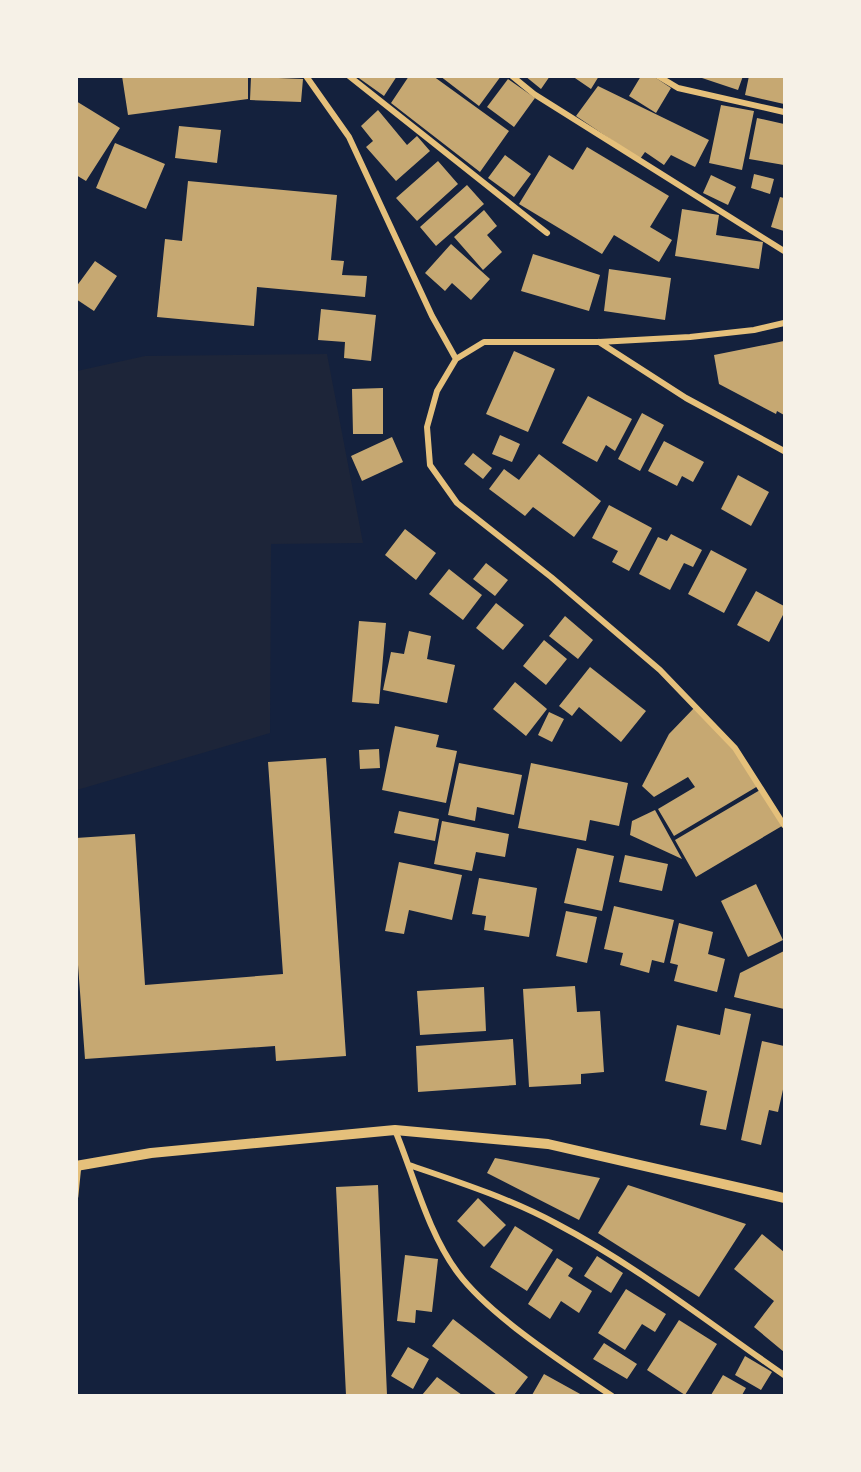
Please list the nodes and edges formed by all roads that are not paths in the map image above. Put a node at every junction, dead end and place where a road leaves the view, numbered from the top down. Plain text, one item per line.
1 (306, 76) edge
2 (349, 76) edge
3 (512, 76) edge
4 (658, 76) edge
5 (784, 112) edge
6 (547, 232) dead end
7 (784, 252) edge
8 (784, 323) edge
9 (600, 342) junction
10 (456, 359) junction
11 (784, 452) edge
12 (784, 825) edge
13 (395, 1130) junction
14 (78, 1166) edge
15 (409, 1166) junction
16 (76, 1197) edge
17 (784, 1198) edge
18 (784, 1375) edge
19 (612, 1395) edge

1 - 10 street
2 - 6 street
3 - 7 street
4 - 5 street
8 - 9 street
9 - 10 street
9 - 11 street
10 - 12 street
13 - 14 street
13 - 15 street
13 - 17 street
14 - 16 lane
15 - 18 street
15 - 19 street

